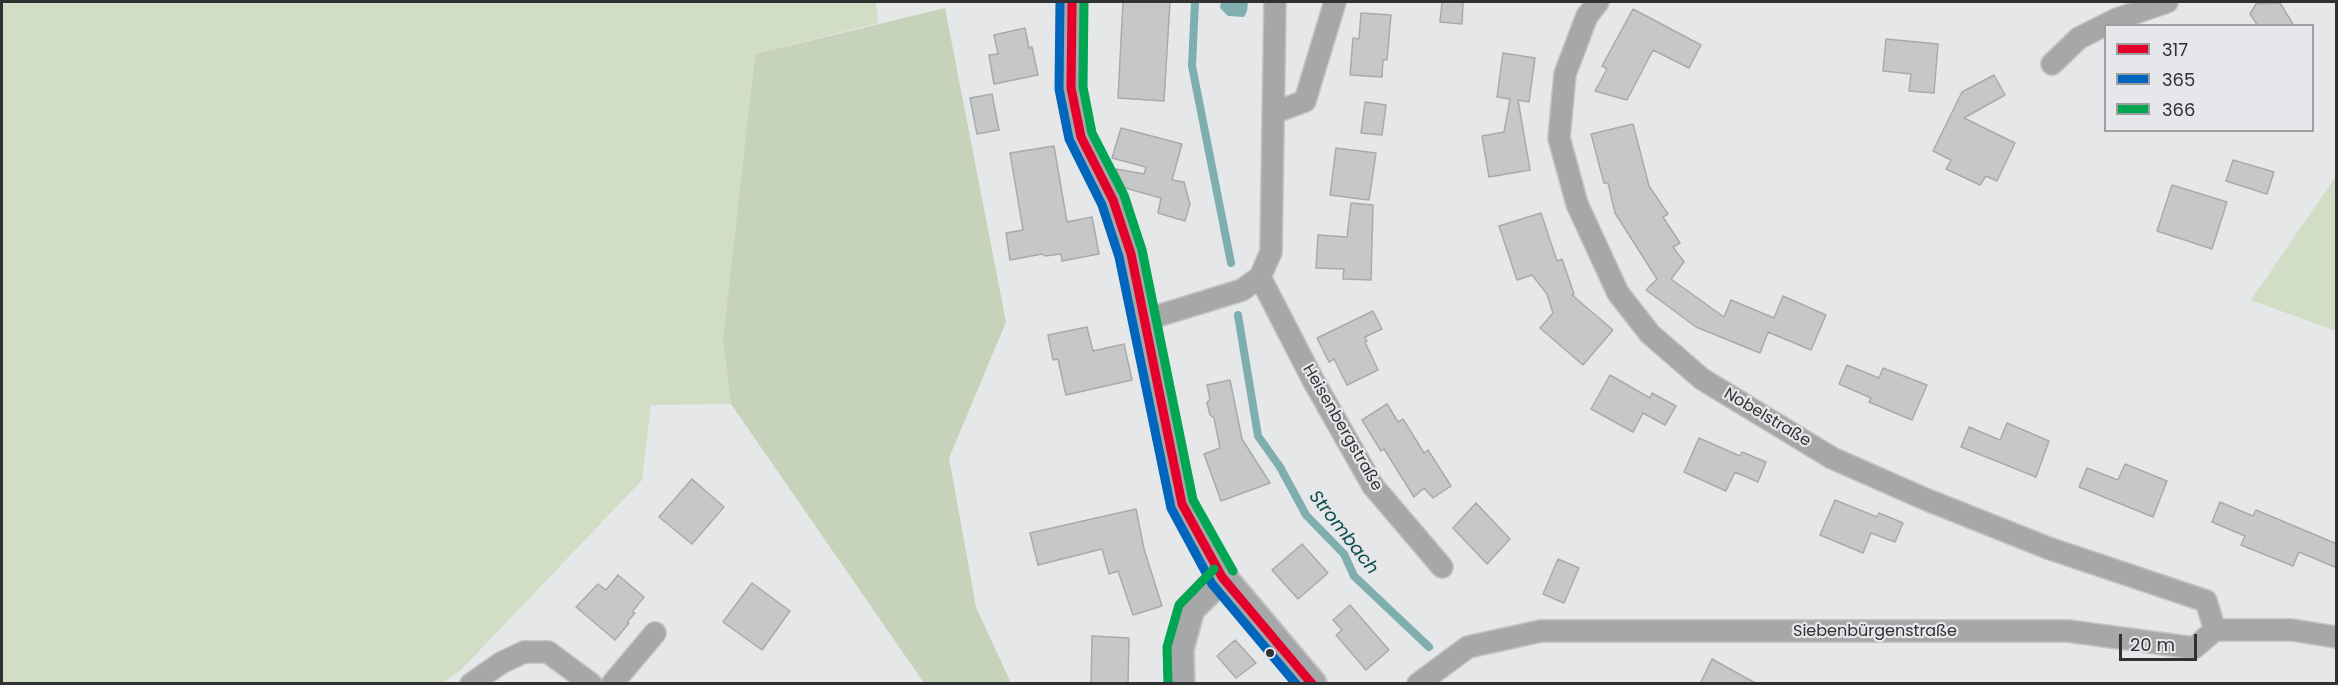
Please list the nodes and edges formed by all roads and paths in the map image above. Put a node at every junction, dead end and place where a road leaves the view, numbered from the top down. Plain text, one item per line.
1 (1072, 2) edge
2 (1275, 2) edge
3 (1335, 2) edge
4 (1598, 2) edge
5 (2168, 2) edge
6 (2107, 24) edge
7 (2104, 26) edge
8 (2052, 64) dead end
9 (1273, 113) junction
10 (1260, 277) junction
11 (1145, 320) junction
12 (1442, 567) dead end
13 (1222, 577) junction
14 (2215, 630) junction
15 (655, 633) dead end
16 (2337, 638) edge
17 (471, 684) edge
18 (591, 684) edge
19 (612, 684) edge
20 (1180, 684) edge
21 (1312, 684) edge
22 (1418, 684) edge

1 - 11 main road
2 - 9 street
3 - 9 street
4 - 14 street, Nobelstraße
5 - 6 street
7 - 8 street
9 - 10 street
10 - 11 street
10 - 12 street, Heisenbergstraße
11 - 13 main road
13 - 20 main road
13 - 21 main road
14 - 16 street
14 - 22 street, Siebenbürgenstraße
15 - 19 street
17 - 18 street

